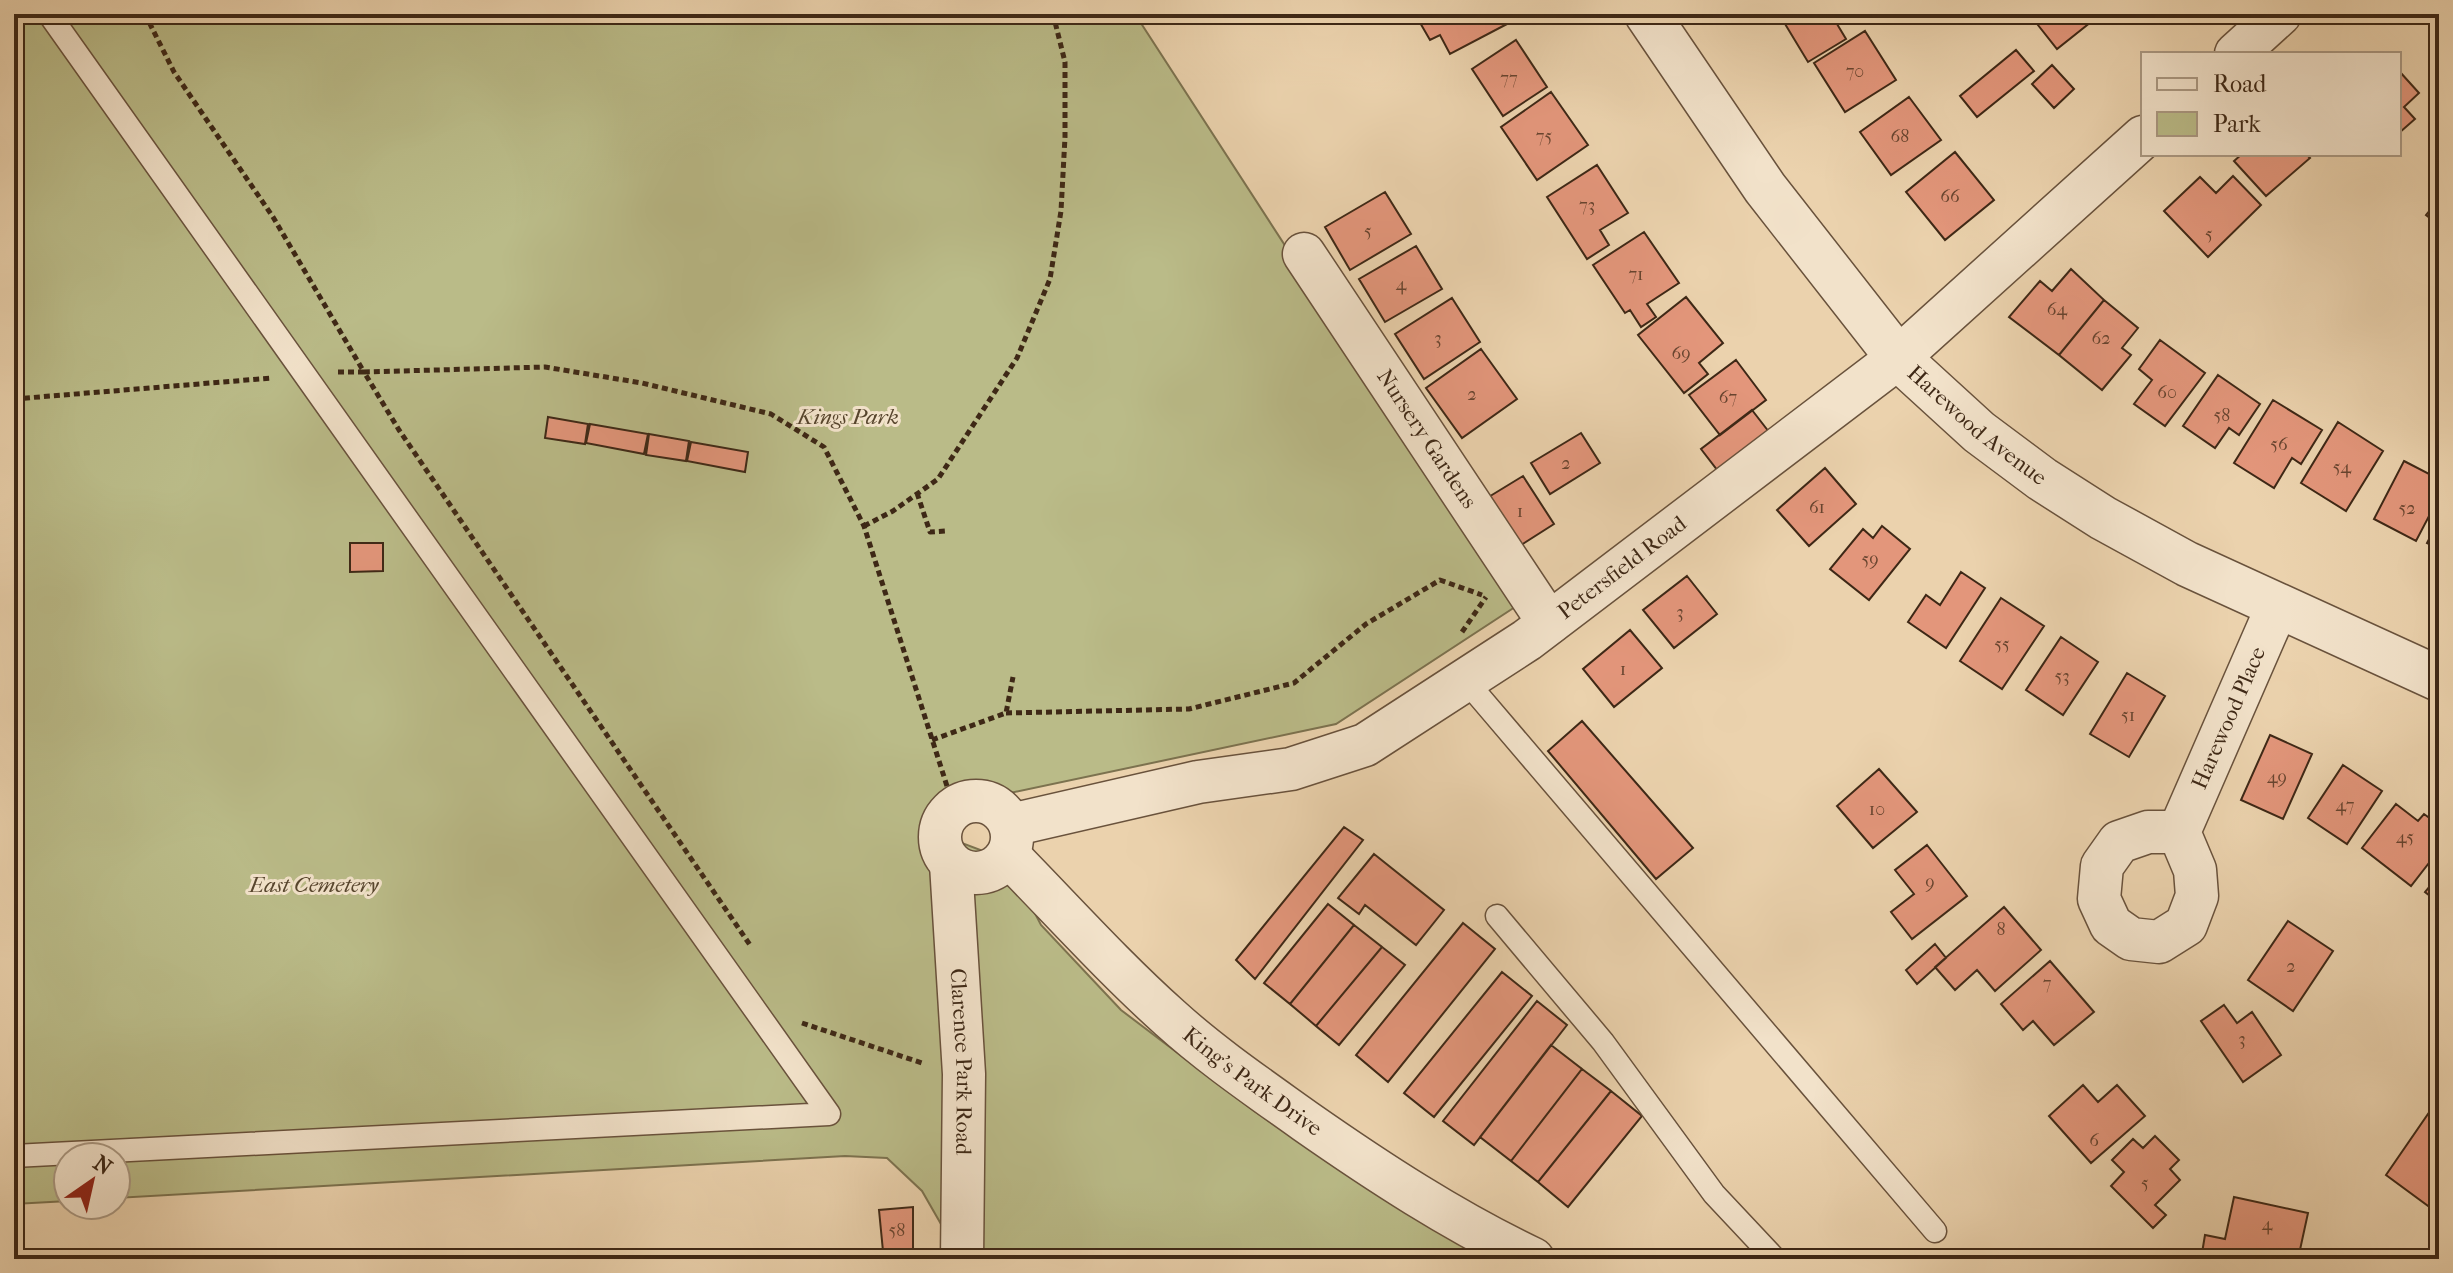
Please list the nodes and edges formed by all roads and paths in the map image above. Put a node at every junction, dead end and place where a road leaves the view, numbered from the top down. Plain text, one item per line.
1 (49, 14) edge
2 (145, 14) edge
3 (1053, 14) edge
4 (1647, 14) edge
5 (2280, 14) edge
6 (2238, 52) edge
7 (2141, 139) edge
8 (1304, 254) dead end
9 (1898, 358) junction
10 (364, 372) junction
11 (305, 375) junction
12 (14, 399) edge
13 (917, 493) junction
14 (864, 526) junction
15 (945, 531) dead end
16 (1486, 596) dead end
17 (2278, 605) junction
18 (1549, 623) junction
19 (1013, 677) dead end
20 (2439, 679) edge
21 (1466, 681) junction
22 (1006, 713) junction
23 (932, 740) junction
24 (954, 808) junction
25 (2179, 832) dead end
26 (1010, 840) junction
27 (951, 864) junction
28 (1497, 916) dead end
29 (751, 946) dead end
30 (799, 1022) dead end
31 (964, 1080) junction
32 (14, 1156) edge
33 (1935, 1231) dead end
34 (962, 1259) edge
35 (1533, 1259) edge
36 (1775, 1259) edge

1 - 11 lane
2 - 10 path
3 - 13 path
4 - 9 street, Harewood Avenue
5 - 6 street
7 - 9 street, Petersfield Road
8 - 18 street, Nursery Gardens
9 - 17 street, Harewood Avenue
9 - 18 street, Petersfield Road
10 - 11 path
10 - 14 path
10 - 29 path
11 - 12 path
11 - 32 lane
13 - 14 path
13 - 15 path
14 - 23 path
16 - 22 path
17 - 20 street, Harewood Avenue
17 - 25 street, Harewood Place
18 - 21 street, Petersfield Road
19 - 22 path
21 - 26 street, Petersfield Road
21 - 33 lane
22 - 23 path
23 - 24 path
24 - 26 street
24 - 27 street
26 - 27 street
26 - 35 street, King's Park Drive
27 - 31 street, Clarence Park Road
28 - 36 lane
30 - 31 path
31 - 34 street, Clarence Park Road

